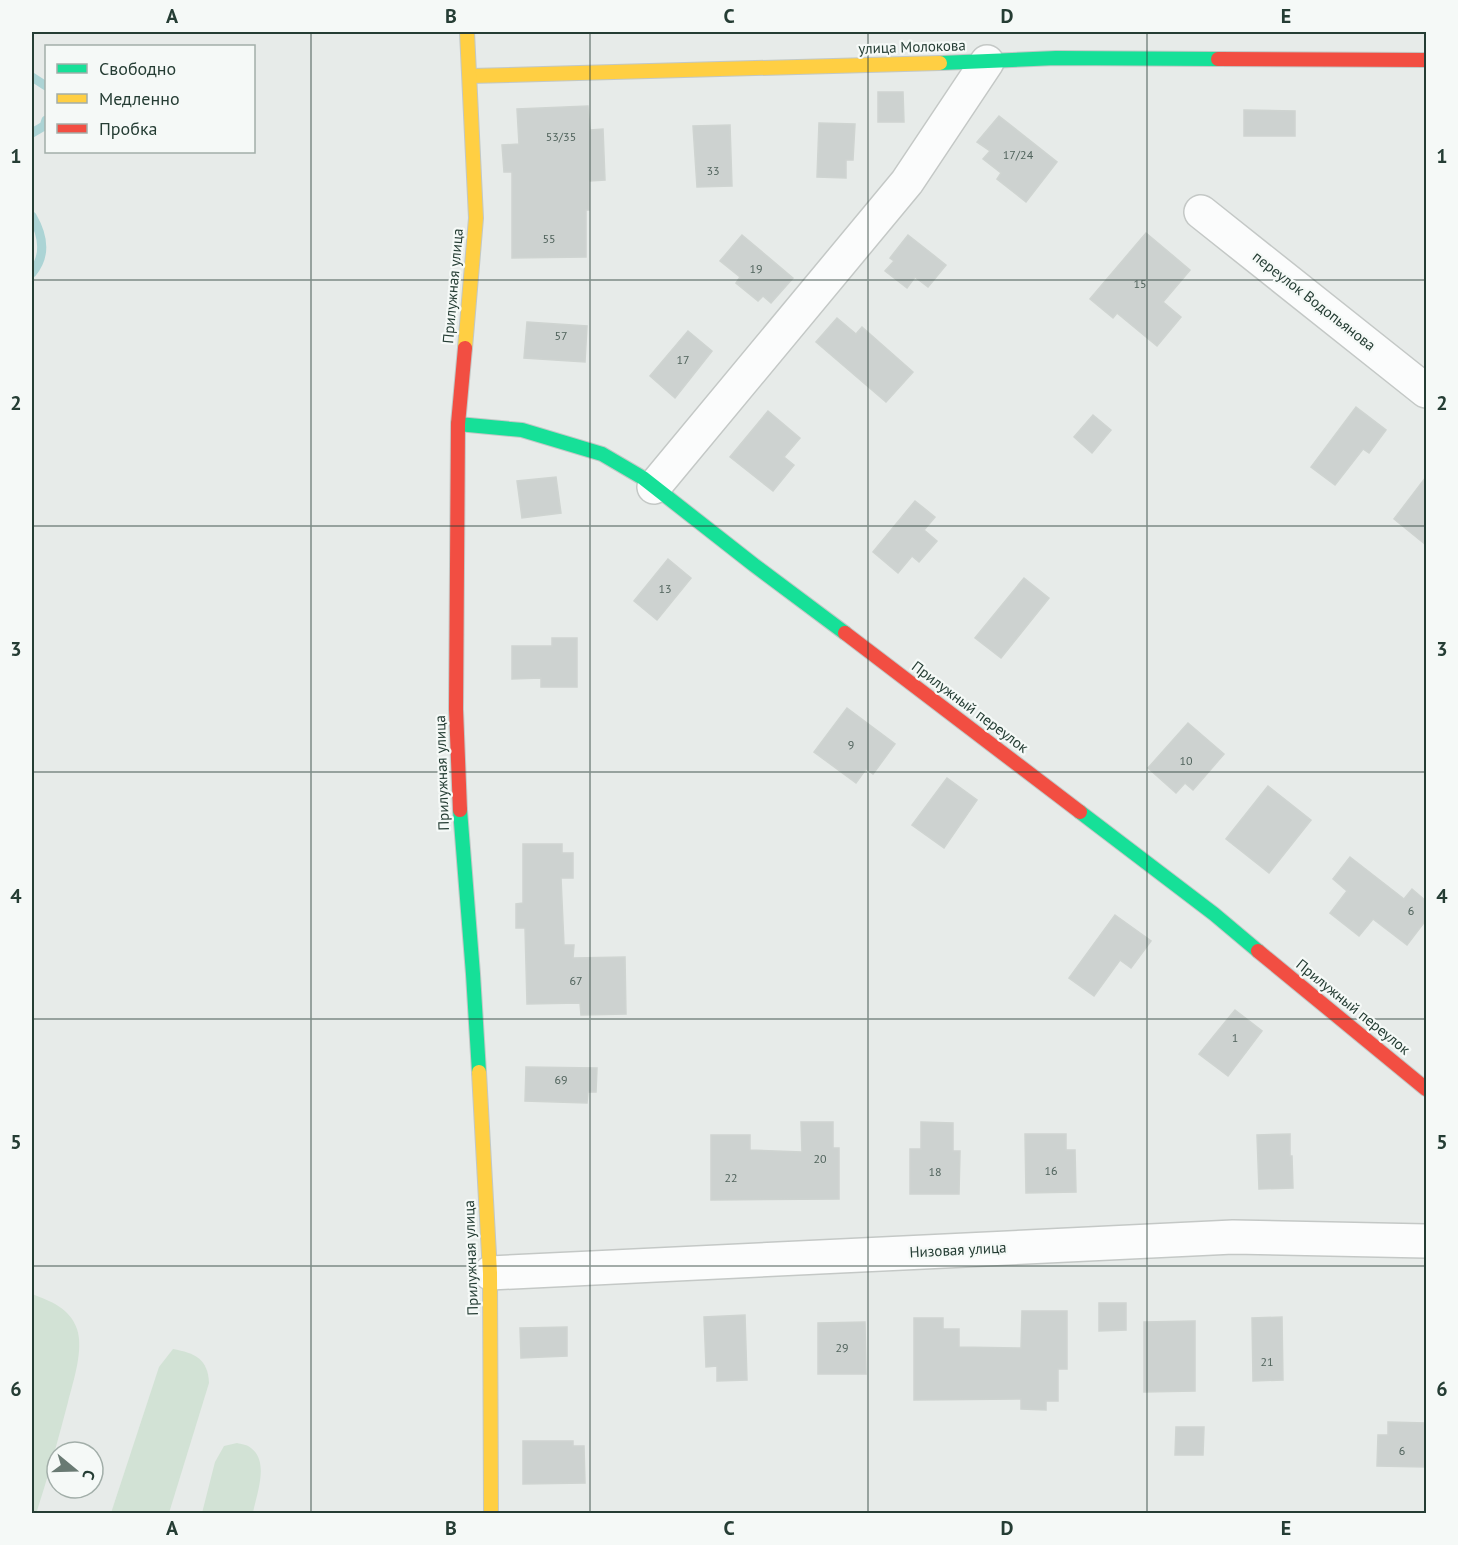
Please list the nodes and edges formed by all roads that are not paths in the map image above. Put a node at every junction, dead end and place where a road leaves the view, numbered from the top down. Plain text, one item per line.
1 (468, 32) edge
2 (1426, 60) edge
3 (987, 62) junction
4 (470, 76) junction
5 (1202, 212) dead end
6 (1426, 391) edge
7 (458, 424) junction
8 (654, 487) junction
9 (1426, 1089) edge
10 (1426, 1240) edge
11 (490, 1273) junction
12 (491, 1514) edge

1 - 4 street, Прилужная улица
2 - 3 street, улица Молокова
3 - 4 street, улица Молокова
3 - 8 street
4 - 7 street, Прилужная улица
5 - 6 street, переулок Водопьянова
7 - 8 street, Прилужный переулок
7 - 11 street, Прилужная улица
8 - 9 street, Прилужный переулок
10 - 11 street, Низовая улица
11 - 12 street, Прилужная улица

